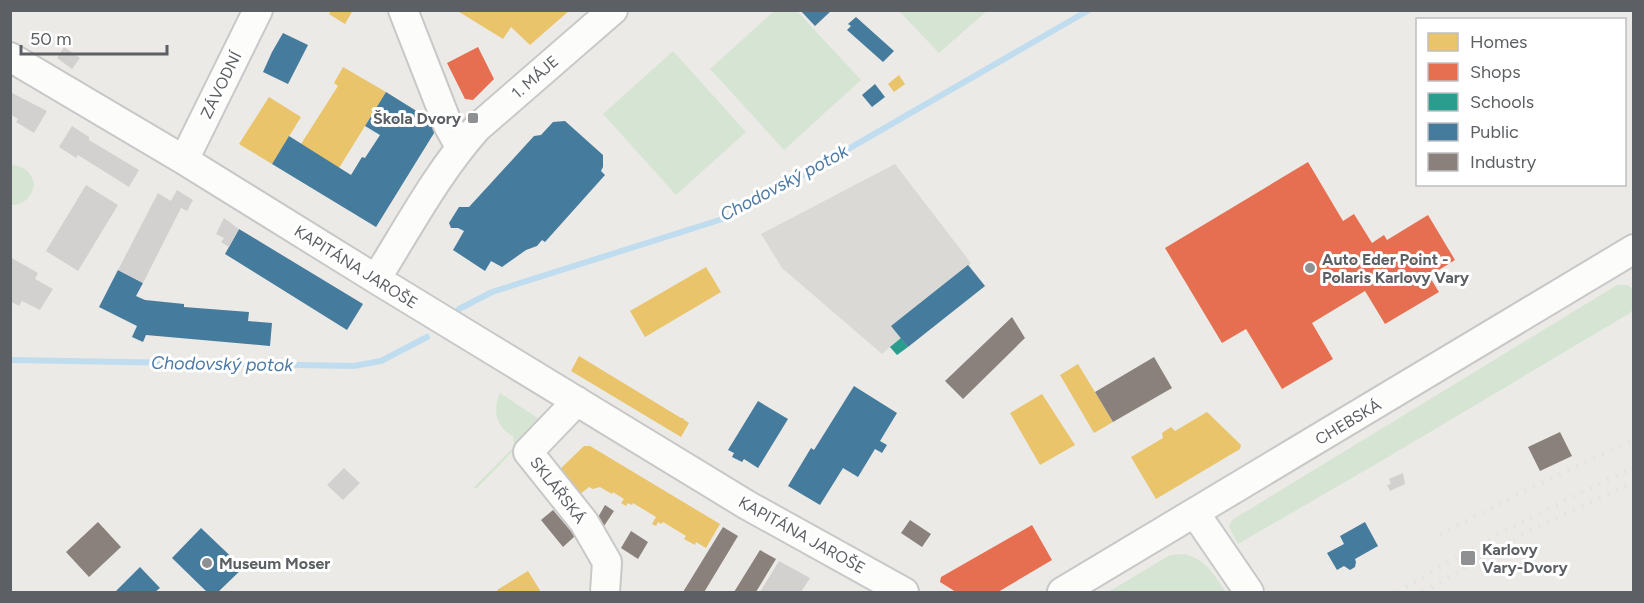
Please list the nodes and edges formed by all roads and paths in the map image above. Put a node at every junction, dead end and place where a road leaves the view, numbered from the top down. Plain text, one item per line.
1 (258, 10) edge
2 (613, 10) edge
3 (403, 11) edge
4 (10, 57) edge
5 (460, 147) junction
6 (184, 159) junction
7 (1634, 249) edge
8 (376, 279) junction
9 (577, 401) junction
10 (701, 477) junction
11 (1196, 513) junction
12 (605, 592) edge
13 (867, 592) edge
14 (904, 592) edge
15 (1062, 592) edge
16 (1249, 592) edge

1 - 6 street, ZÁVODNÍ
2 - 5 street, 1. MÁJE
3 - 5 street
4 - 6 street, KAPITÁNA JAROŠE
5 - 8 street, 1. MÁJE
6 - 8 street, KAPITÁNA JAROŠE
7 - 11 street, CHEBSKÁ
8 - 9 street, KAPITÁNA JAROŠE
9 - 10 street, KAPITÁNA JAROŠE
9 - 12 street, SKLÁŘSKÁ
10 - 13 street, KAPITÁNA JAROŠE
10 - 14 street, KAPITÁNA JAROŠE
11 - 15 street, CHEBSKÁ
11 - 16 street

